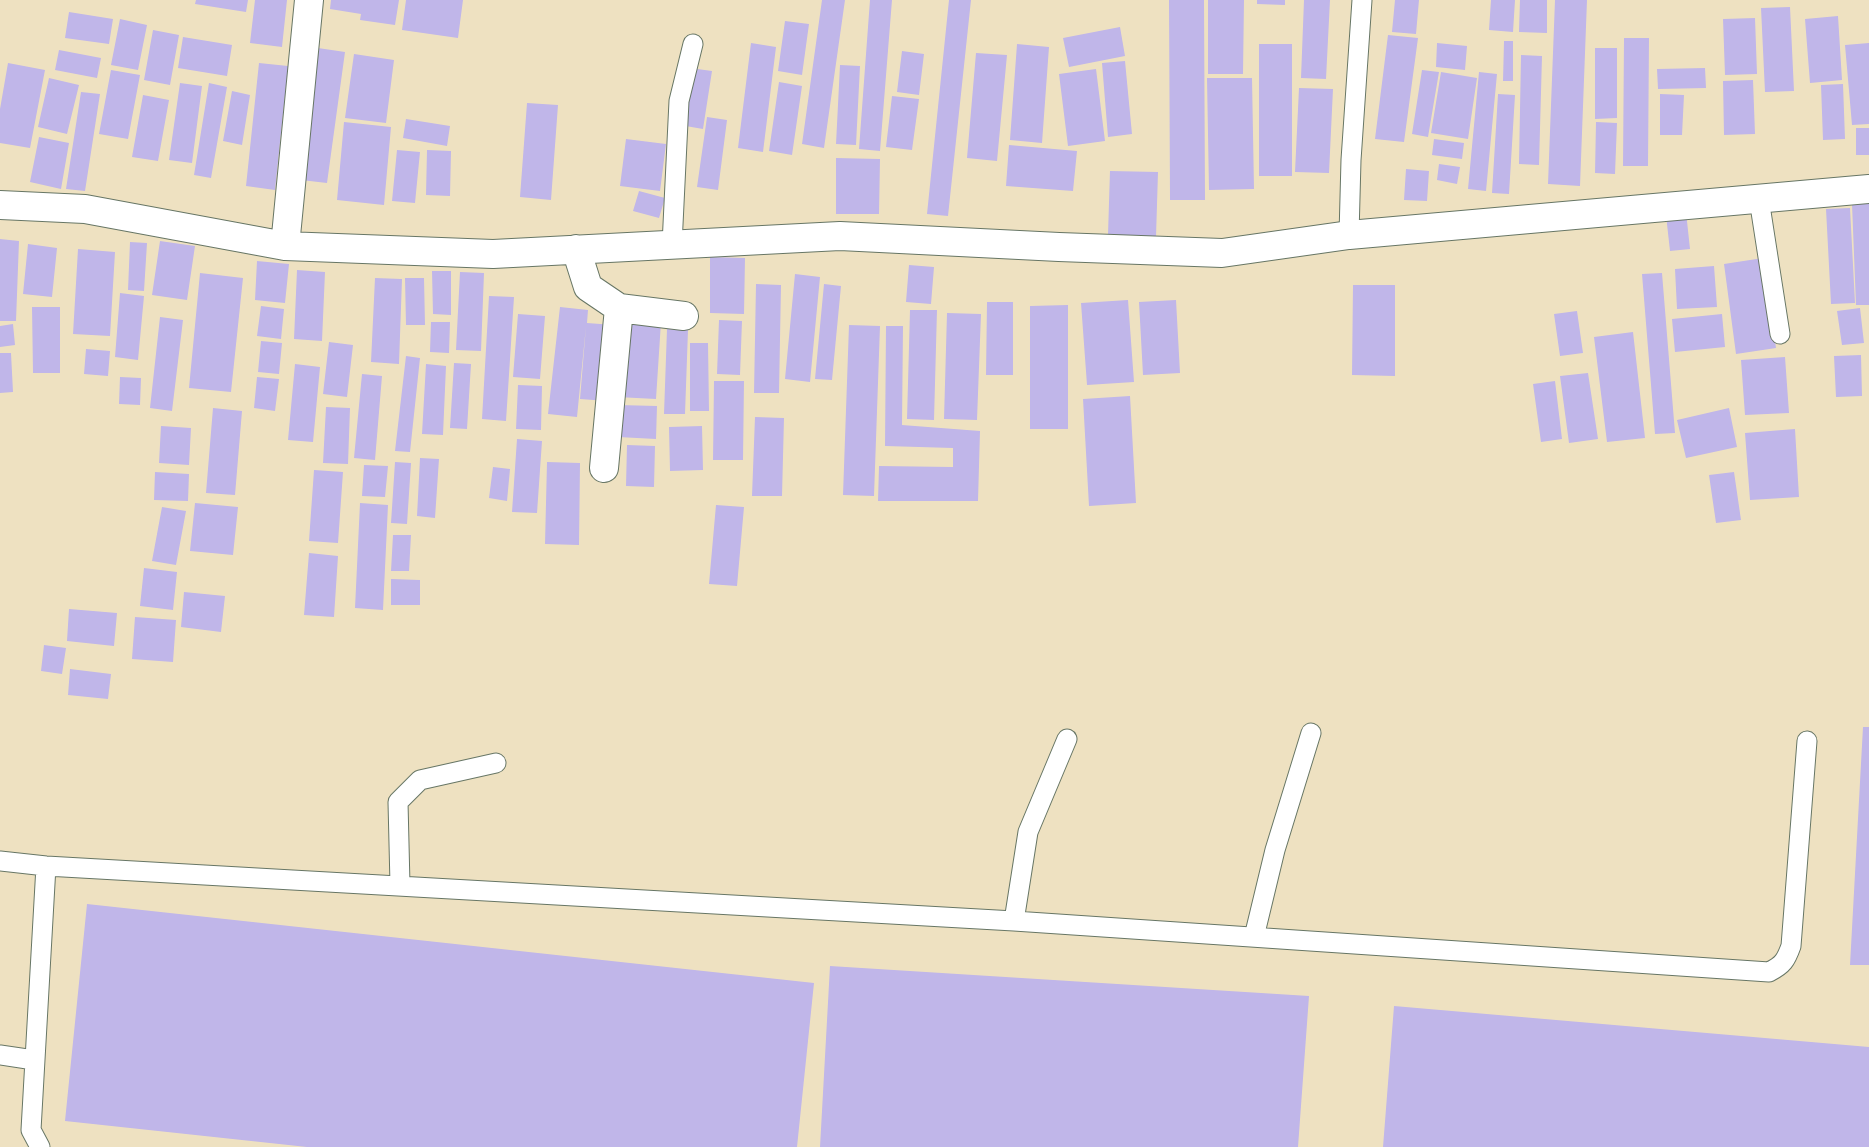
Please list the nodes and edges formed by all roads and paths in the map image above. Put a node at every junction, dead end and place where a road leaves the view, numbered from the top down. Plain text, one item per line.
1 (309, 0) edge
2 (1362, 0) edge
3 (693, 44) dead end
4 (1869, 189) edge
5 (1759, 199) junction
6 (0, 205) edge
7 (1349, 235) junction
8 (672, 244) junction
9 (285, 246) junction
10 (576, 249) junction
11 (619, 308) junction
12 (684, 316) dead end
13 (1780, 334) dead end
14 (604, 468) dead end
15 (1311, 733) dead end
16 (1066, 739) dead end
17 (1807, 741) dead end
18 (496, 763) dead end
19 (0, 860) edge
20 (46, 866) junction
21 (400, 885) junction
22 (1014, 921) junction
23 (1254, 937) junction
24 (0, 1055) edge
25 (34, 1060) junction
26 (40, 1147) edge

1 - 9 street
2 - 7 lane
3 - 8 lane
4 - 5 street
5 - 7 street
5 - 13 lane
6 - 9 street
7 - 8 street
8 - 10 street
9 - 10 street
10 - 11 street
11 - 12 street
11 - 14 street
15 - 23 lane
16 - 22 lane
17 - 23 lane
18 - 21 lane
19 - 20 lane
20 - 21 lane
20 - 25 lane
21 - 22 lane
22 - 23 lane
24 - 25 lane
25 - 26 lane

